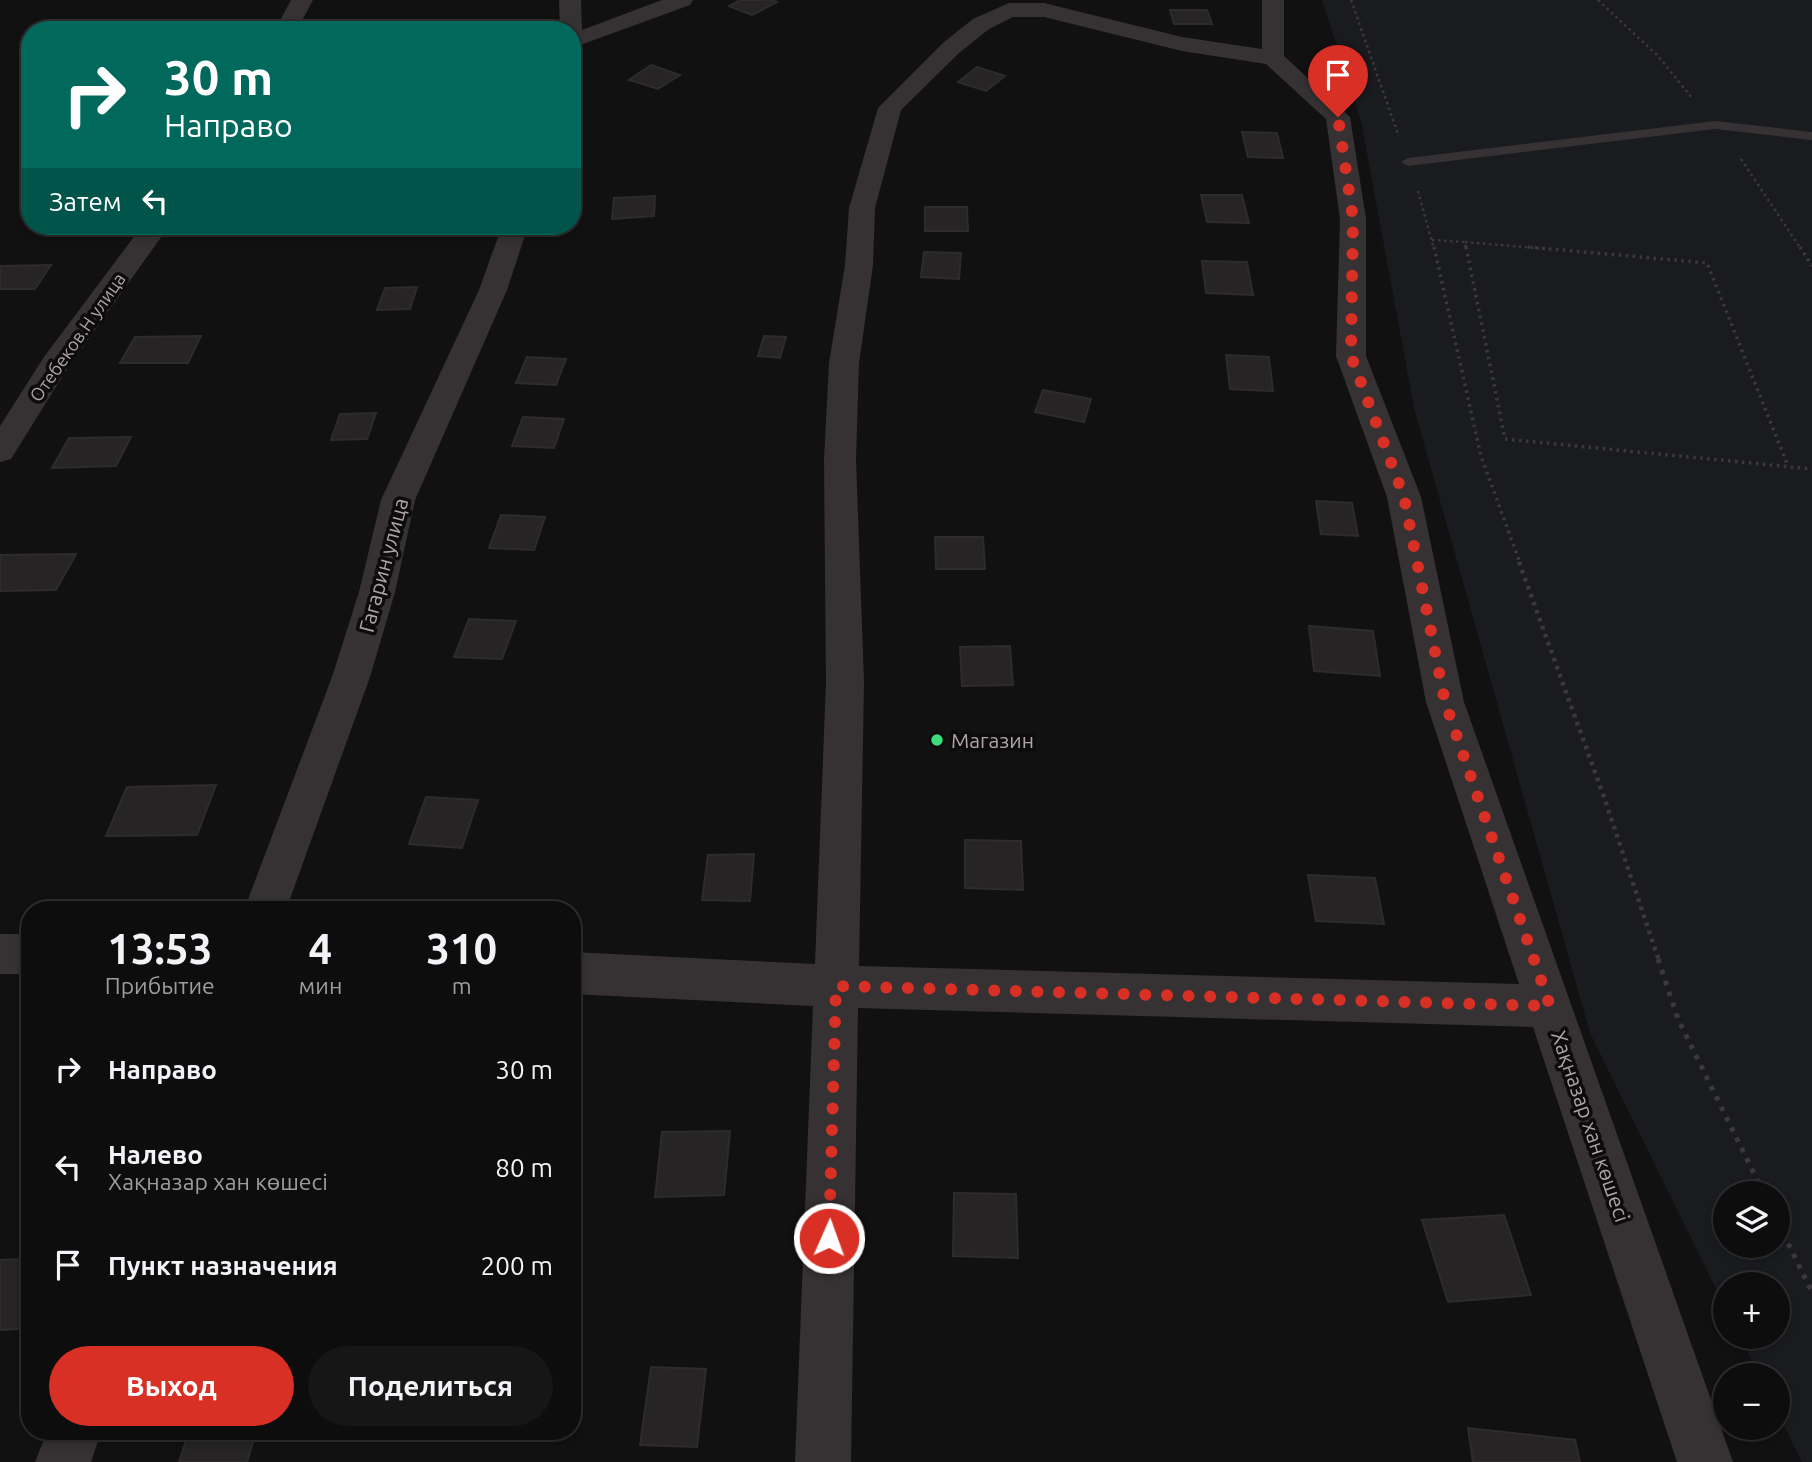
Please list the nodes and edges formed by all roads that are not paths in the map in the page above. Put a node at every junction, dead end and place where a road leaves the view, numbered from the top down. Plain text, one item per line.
1 (302, 0) edge
2 (570, 0) edge
3 (682, 0) edge
4 (1273, 0) edge
5 (291, 21) edge
6 (570, 21) edge
7 (581, 38) edge
8 (1273, 58) junction
9 (1812, 136) edge
10 (1408, 162) road end
11 (149, 235) edge
12 (512, 235) edge
13 (0, 451) edge
14 (268, 901) edge
15 (0, 954) edge
16 (21, 954) edge
17 (581, 973) edge
18 (836, 986) junction
19 (1550, 1006) junction
20 (71, 1440) edge
21 (63, 1462) edge
22 (822, 1462) edge
23 (1705, 1462) edge

1 - 5 street
2 - 6 street
3 - 7 street
4 - 8 street
8 - 18 street
8 - 19 street, Хақназар хан көшесі
9 - 10 lane
11 - 13 street, Отебеков.Н улица
12 - 14 street, Гагарин улица
15 - 16 street
17 - 18 street
18 - 19 street
18 - 22 street
19 - 23 street, Хақназар хан көшесі
20 - 21 street

